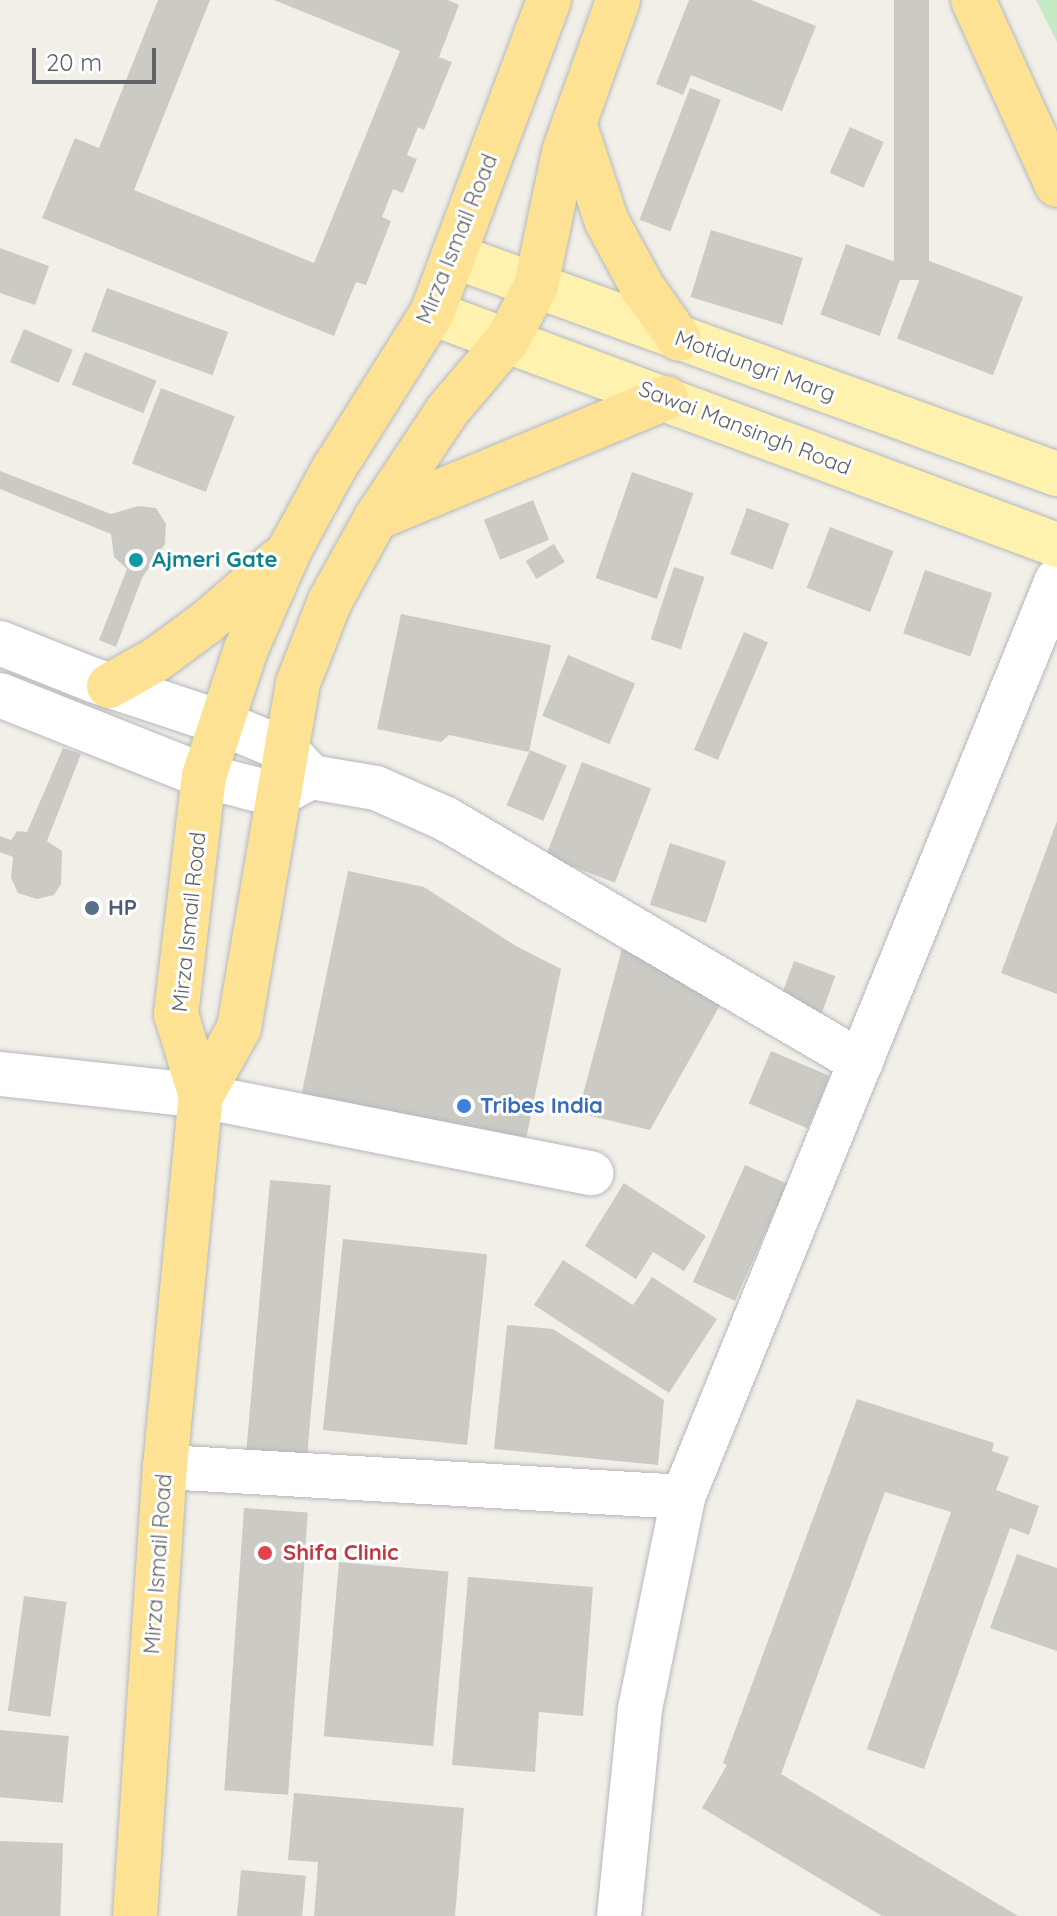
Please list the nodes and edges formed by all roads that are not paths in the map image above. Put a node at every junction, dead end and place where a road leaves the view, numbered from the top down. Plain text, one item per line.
1 (549, 0) edge
2 (618, 0) edge
3 (973, 0) edge
4 (574, 123) junction
5 (1057, 185) edge
6 (454, 256) junction
7 (536, 286) junction
8 (432, 313) junction
9 (508, 339) junction
10 (679, 339) junction
11 (666, 398) junction
12 (1057, 474) edge
13 (376, 518) junction
14 (1057, 545) edge
15 (291, 547) junction
16 (1057, 580) edge
17 (0, 643) edge
18 (109, 686) junction
19 (0, 695) edge
20 (219, 722) junction
21 (291, 774) junction
22 (204, 776) junction
23 (861, 1062) junction
24 (0, 1074) edge
25 (201, 1096) junction
26 (591, 1173) dead end
27 (165, 1467) junction
28 (683, 1497) junction
29 (135, 1916) edge
30 (619, 1916) edge

1 - 6 highway, Mirza Ismail Road
2 - 4 highway
3 - 5 highway
4 - 7 highway
4 - 10 highway
6 - 7 main road, Motidungri Marg
6 - 8 highway, Mirza Ismail Road
7 - 9 highway
7 - 10 main road, Motidungri Marg
8 - 9 main road, Sawai Mansingh Road
8 - 15 highway, Mirza Ismail Road
9 - 11 main road, Sawai Mansingh Road
9 - 13 highway
10 - 12 main road, Motidungri Marg
11 - 13 highway
11 - 14 main road, Sawai Mansingh Road
13 - 21 highway
15 - 18 highway
15 - 20 highway, Mirza Ismail Road
16 - 23 street
17 - 18 street
18 - 20 street
19 - 22 street
20 - 21 street
20 - 22 highway, Mirza Ismail Road
21 - 22 street
21 - 23 street
21 - 25 highway
22 - 25 highway, Mirza Ismail Road
23 - 28 street
24 - 25 street
25 - 26 street
25 - 27 highway, Mirza Ismail Road
27 - 28 street
27 - 29 highway, Mirza Ismail Road
28 - 30 street

